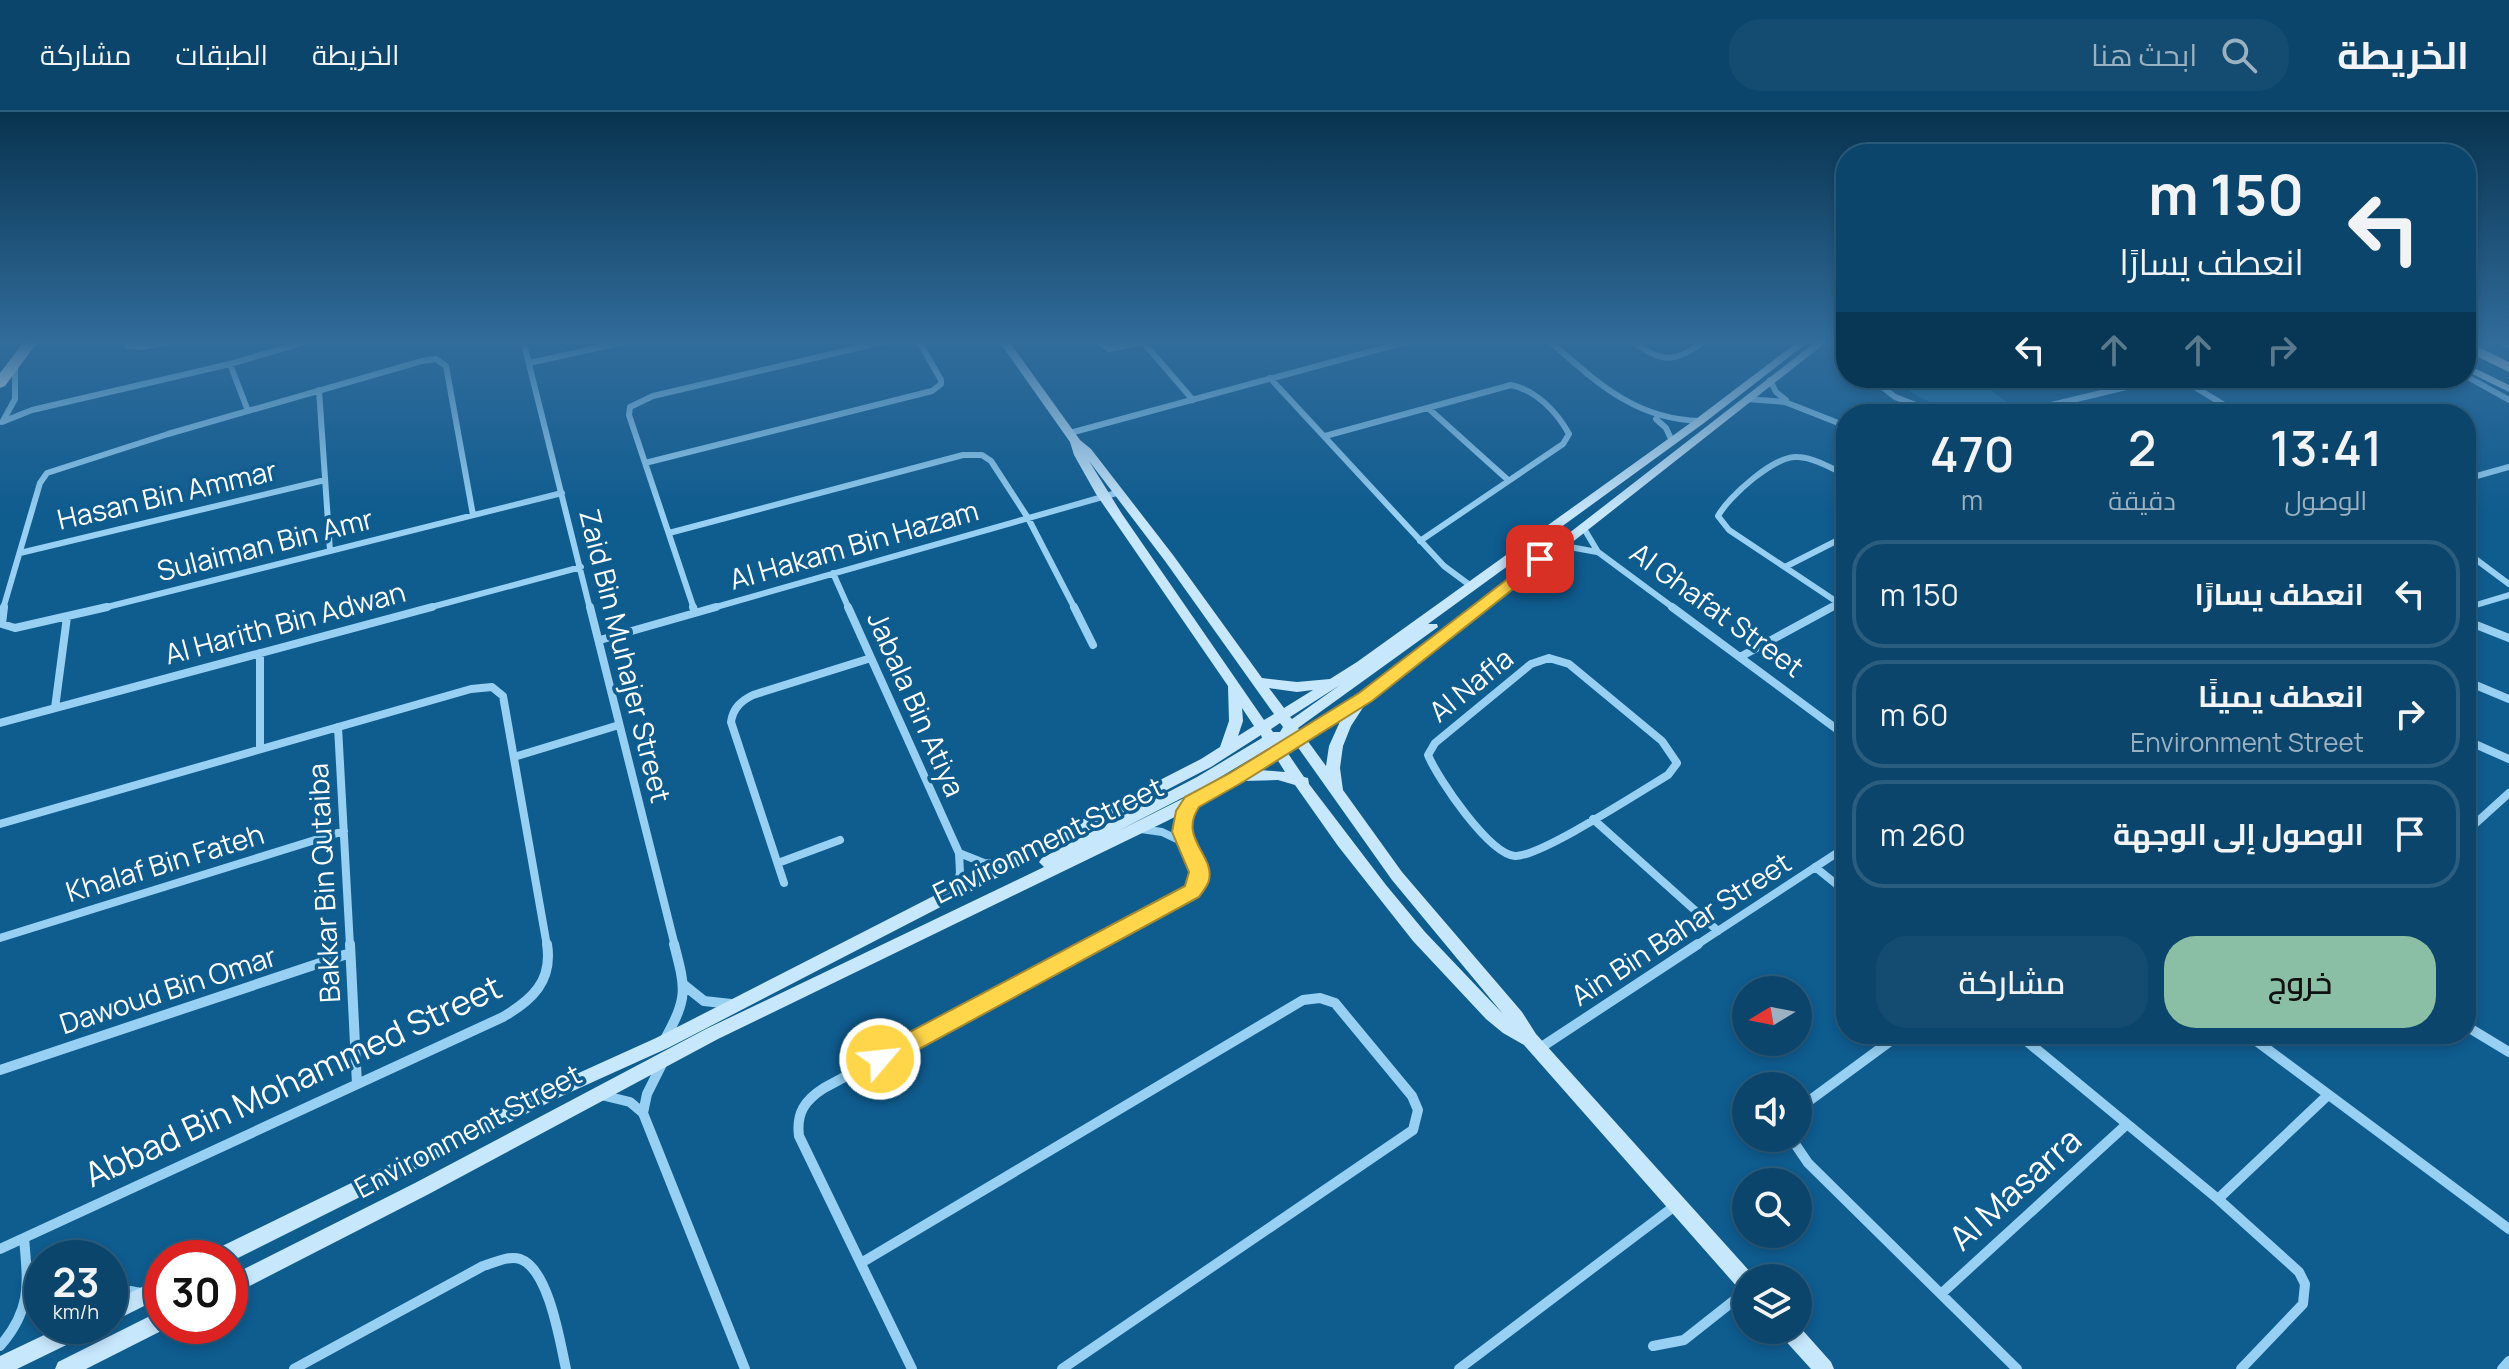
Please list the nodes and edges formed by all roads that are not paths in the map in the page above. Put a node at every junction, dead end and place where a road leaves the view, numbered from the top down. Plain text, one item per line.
1 (14, 399) edge
2 (81, 399) edge
3 (243, 399) edge
4 (290, 399) edge
5 (320, 399) edge
6 (452, 399) edge
7 (538, 399) edge
8 (648, 399) edge
9 (901, 399) edge
10 (1045, 399) edge
11 (1198, 399) edge
12 (1290, 399) edge
13 (1464, 399) edge
14 (1535, 399) edge
15 (1621, 399) edge
16 (1729, 399) edge
17 (1746, 399) joint
18 (1753, 399) edge
19 (1770, 399) edge
20 (1784, 399) edge
21 (2077, 399) edge
22 (1193, 400) joint
23 (1790, 403) junction
24 (2055, 404) edge
25 (11, 407) junction
26 (1428, 408) junction
27 (32, 410) junction
28 (248, 411) junction
29 (1653, 416) junction
30 (1700, 421) junction
31 (1836, 422) edge
32 (1, 423) edge
33 (1325, 436) junction
34 (1073, 438) junction
35 (1672, 441) junction
36 (645, 463) junction
37 (2509, 467) edge
38 (1836, 471) edge
39 (2476, 476) edge
40 (325, 480) junction
41 (1508, 480) junction
42 (1120, 492) junction
43 (562, 493) junction
44 (1105, 496) junction
45 (473, 515) junction
46 (1028, 518) junction
47 (1583, 527) junction
48 (669, 533) junction
49 (1420, 541) junction
50 (1836, 541) edge
51 (1558, 545) junction
52 (330, 551) junction
53 (1598, 552) junction
54 (20, 553) junction
55 (2476, 559) edge
56 (581, 567) junction
57 (1785, 567) junction
58 (833, 573) junction
59 (2509, 584) edge
60 (1471, 586) junction
61 (2509, 595) edge
62 (1836, 601) edge
63 (2476, 605) edge
64 (1836, 609) edge
65 (695, 613) junction
66 (67, 617) junction
67 (2476, 625) edge
68 (2509, 638) edge
69 (600, 640) junction
70 (1093, 645) dead end
71 (260, 653) junction
72 (1740, 657) junction
73 (871, 658) junction
74 (1340, 680) junction
75 (1233, 682) junction
76 (1259, 682) junction
77 (2476, 685) edge
78 (1366, 697) junction
79 (2509, 699) edge
80 (55, 708) junction
81 (0, 723) edge
82 (619, 725) junction
83 (338, 727) junction
84 (1291, 728) junction
85 (1836, 729) edge
86 (1273, 740) junction
87 (2476, 744) edge
88 (260, 749) junction
89 (1226, 751) junction
90 (514, 757) junction
91 (2509, 759) edge
92 (1237, 778) junction
93 (1303, 782) junction
94 (2509, 793) edge
95 (1338, 798) junction
96 (1192, 802) junction
97 (1593, 819) junction
98 (2476, 823) edge
99 (0, 824) edge
100 (1136, 829) junction
101 (344, 831) junction
102 (840, 840) dead end
103 (1185, 843) junction
104 (959, 853) junction
105 (1836, 853) edge
106 (778, 863) junction
107 (1013, 863) junction
108 (1815, 867) junction
109 (784, 883) dead end
110 (1836, 884) edge
111 (955, 892) junction
112 (1005, 892) junction
113 (1718, 931) junction
114 (0, 938) edge
115 (350, 953) junction
116 (684, 984) junction
117 (740, 1002) junction
118 (2476, 1032) edge
119 (1535, 1044) junction
120 (1886, 1044) edge
121 (2030, 1044) edge
122 (2260, 1044) edge
123 (664, 1050) junction
124 (2509, 1052) edge
125 (0, 1070) edge
126 (357, 1084) junction
127 (595, 1095) junction
128 (2328, 1095) junction
129 (1812, 1099) edge
130 (643, 1113) junction
131 (2126, 1125) junction
132 (1798, 1152) edge
133 (2218, 1199) junction
134 (1676, 1205) junction
135 (2509, 1229) edge
136 (24, 1238) joint
137 (248, 1244) edge
138 (0, 1249) edge
139 (861, 1263) junction
140 (1732, 1267) edge
141 (248, 1277) edge
142 (1941, 1294) junction
143 (1732, 1302) edge
144 (24, 1310) edge
145 (144, 1329) edge
146 (47, 1344) edge
147 (1802, 1344) edge
148 (0, 1346) edge
149 (1653, 1346) dead end
150 (2509, 1361) edge
151 (0, 1367) edge
152 (298, 1368) edge
153 (65, 1369) edge
154 (566, 1369) edge
155 (745, 1369) edge
156 (912, 1369) edge
157 (1062, 1369) edge
158 (1459, 1369) edge
159 (1824, 1369) edge
160 (2017, 1369) edge
161 (2241, 1369) edge
162 (2502, 1369) edge

1 - 25 street
2 - 27 street
3 - 28 street
4 - 28 street, Sulaiman Bin Amr
5 - 40 street
6 - 45 street, Sulaiman Bin Amr
7 - 43 street, Zaid Bin Muhajer Street
8 - 36 street
9 - 36 street
10 - 34 street
11 - 22 street
12 - 33 street
13 - 26 street
14 - 41 street
15 - 29 street
16 - 30 street, Environment Street
17 - 18 street
17 - 47 street, Environment Street
19 - 23 street
20 - 23 street
21 - 24 street
22 - 34 street
23 - 31 street
25 - 27 street
25 - 32 street
26 - 33 street
26 - 41 street
27 - 32 street
28 - 54 street, Sulaiman Bin Amr
29 - 30 street
29 - 35 street
30 - 35 street, Environment Street
33 - 49 street
34 - 42 street
34 - 44 street
35 - 60 street, Environment Street
36 - 48 street
37 - 39 street
38 - 57 street
40 - 52 street
40 - 54 street, Hasan Bin Ammar
41 - 49 street
42 - 44 street, Al Hakam Bin Hazam
42 - 76 street
43 - 45 street, Sulaiman Bin Amr
43 - 56 street, Zaid Bin Muhajer Street
44 - 46 street, Al Hakam Bin Hazam
44 - 75 street
45 - 52 street, Sulaiman Bin Amr
46 - 48 street
46 - 58 street, Al Hakam Bin Hazam
46 - 70 street
47 - 51 street, Environment Street
47 - 53 street, Al Ghafat Street
48 - 65 street
49 - 60 street
50 - 57 street
51 - 53 street, Al Ghafat Street
51 - 78 street, Environment Street
52 - 66 street, Sulaiman Bin Amr
53 - 72 street, Al Ghafat Street
54 - 66 street, Sulaiman Bin Amr
55 - 59 street
56 - 69 street, Zaid Bin Muhajer Street
56 - 71 street, Al Harith Bin Adwan
57 - 62 street
58 - 65 street, Al Hakam Bin Hazam
58 - 73 street, Jabala Bin Atiya
60 - 74 street, Environment Street
60 - 84 street
61 - 63 street
64 - 72 street
65 - 69 street, Al Hakam Bin Hazam
66 - 80 street
67 - 68 street
69 - 82 street, Zaid Bin Muhajer Street
71 - 80 street, Al Harith Bin Adwan
71 - 88 street
72 - 85 street, Al Ghafat Street
73 - 104 street, Jabala Bin Atiya
73 - 106 street
74 - 76 street
74 - 84 street, Environment Street
75 - 86 street
75 - 89 street
76 - 84 street
77 - 79 street
78 - 84 street, Environment Street
78 - 95 street
80 - 81 street, Al Harith Bin Adwan
82 - 90 street
82 - 116 street, Zaid Bin Muhajer Street
83 - 88 street, Abbad Bin Mohammed Street
83 - 90 street, Abbad Bin Mohammed Street
83 - 101 street, Bakkar Bin Qutaiba
84 - 86 street, Environment Street
84 - 86 street
84 - 95 street
86 - 89 street, Environment Street
86 - 92 street, Environment Street
86 - 93 street
86 - 112 street
87 - 91 street
88 - 99 street, Abbad Bin Mohammed Street
89 - 107 street, Environment Street
90 - 126 street, Abbad Bin Mohammed Street
92 - 93 street
92 - 96 street, Environment Street
93 - 119 street
94 - 98 street
95 - 119 street
96 - 100 street, Environment Street
96 - 103 street
97 - 97 street, Al Nafla
97 - 113 street
100 - 103 street
100 - 112 street, Environment Street
101 - 114 street, Khalaf Bin Fateh
101 - 115 street, Bakkar Bin Qutaiba
102 - 106 street
103 - 139 street
104 - 107 street
104 - 111 street
105 - 108 street, Ain Bin Bahar Street
106 - 109 street
107 - 111 street, Environment Street
108 - 110 street
108 - 113 street, Ain Bin Bahar Street
111 - 117 street, Environment Street
112 - 123 street, Environment Street
113 - 119 street, Ain Bin Bahar Street
115 - 125 street, Dawoud Bin Omar
115 - 126 street, Bakkar Bin Qutaiba
116 - 117 street
116 - 123 street, Zaid Bin Muhajer Street
117 - 123 street, Environment Street
118 - 124 street
119 - 134 street
120 - 129 street
121 - 131 street
122 - 128 street
123 - 127 street, Environment Street
123 - 130 street, Zaid Bin Muhajer Street
123 - 137 street, Environment Street
126 - 136 street, Abbad Bin Mohammed Street
127 - 130 street
127 - 141 street, Environment Street
128 - 133 street
128 - 135 street
130 - 155 street
131 - 133 street
131 - 142 street, Al Masarra
132 - 142 street
133 - 161 street
134 - 140 street
134 - 158 street
136 - 138 street, Abbad Bin Mohammed Street
139 - 156 street
139 - 157 street
142 - 160 street
143 - 149 street
144 - 148 street
145 - 153 street
146 - 151 street
147 - 159 street
150 - 162 street
152 - 154 street

